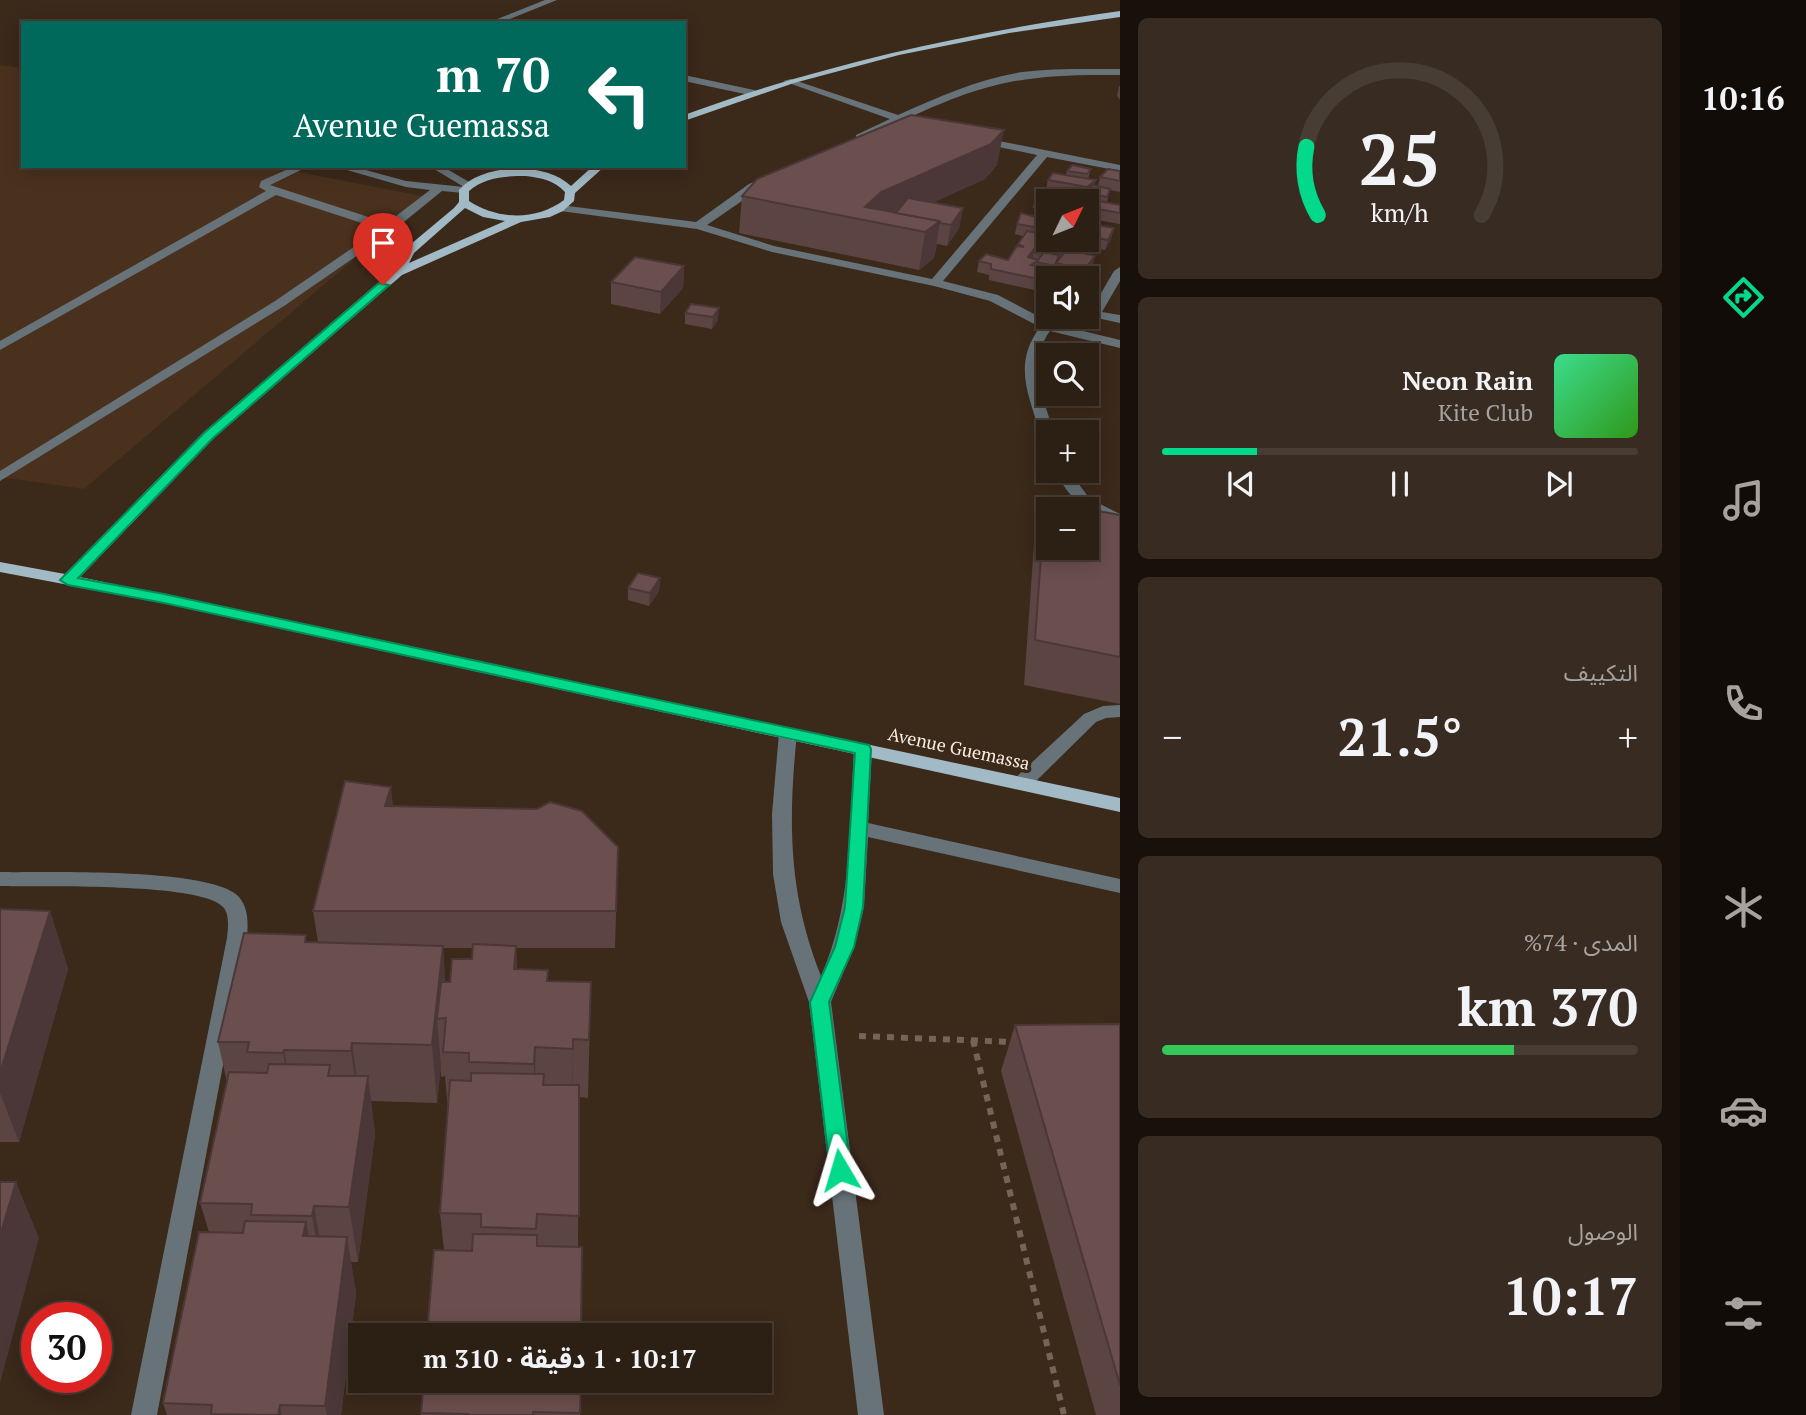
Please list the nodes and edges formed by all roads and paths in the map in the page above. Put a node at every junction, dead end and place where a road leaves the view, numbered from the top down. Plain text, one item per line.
1 (553, 0) edge
2 (1120, 14) edge
3 (496, 21) edge
4 (1120, 72) edge
5 (686, 78) edge
6 (788, 81) junction
7 (754, 93) junction
8 (686, 117) edge
9 (900, 120) junction
10 (918, 125) edge
11 (971, 138) edge
12 (851, 141) edge
13 (1044, 153) junction
14 (1120, 167) edge
15 (299, 168) edge
16 (346, 168) edge
17 (436, 168) edge
18 (528, 168) edge
19 (598, 168) edge
20 (513, 173) junction
21 (777, 174) edge
22 (439, 188) junction
23 (273, 192) junction
24 (465, 192) junction
25 (570, 192) junction
26 (560, 208) junction
27 (523, 217) junction
28 (698, 226) junction
29 (390, 228) junction
30 (1120, 271) edge
31 (398, 272) junction
32 (935, 283) junction
33 (1099, 306) edge
34 (1099, 315) edge
35 (1120, 319) edge
36 (1036, 320) edge
37 (1045, 329) edge
38 (1058, 329) edge
39 (1077, 329) edge
40 (1073, 333) junction
41 (1120, 344) edge
42 (0, 346) edge
43 (1043, 420) edge
44 (7, 465) edge
45 (0, 477) edge
46 (1067, 483) edge
47 (1120, 519) edge
48 (0, 567) edge
49 (68, 580) junction
50 (1120, 711) edge
51 (789, 733) junction
52 (863, 749) junction
53 (1021, 783) junction
54 (1120, 805) edge
55 (860, 828) junction
56 (0, 880) edge
57 (1120, 886) edge
58 (820, 1002) junction
59 (823, 1034) junction
60 (973, 1040) junction
61 (1026, 1042) edge
62 (144, 1415) edge
63 (871, 1415) edge
64 (1064, 1415) edge

1 - 3 street
2 - 6 main road
4 - 9 street
5 - 7 street
6 - 7 main road
6 - 9 street
7 - 8 main road
9 - 10 street
9 - 12 street
11 - 13 street
13 - 14 street
13 - 32 street
15 - 23 street
16 - 22 street
17 - 24 street
18 - 20 main road
19 - 25 main road
20 - 24 main road
20 - 25 main road
21 - 28 street
22 - 24 street
22 - 29 street
23 - 29 street
23 - 42 street
24 - 27 main road
24 - 31 main road
25 - 26 main road
26 - 27 main road
26 - 28 street
27 - 31 main road
28 - 32 street
29 - 44 street
30 - 33 street
31 - 49 main road
32 - 36 street
34 - 35 street
37 - 43 street
38 - 40 street
39 - 40 street
40 - 41 street
44 - 45 street
46 - 47 street
48 - 49 main road, Avenue Guemassa
49 - 51 main road, Avenue Guemassa
50 - 53 street
51 - 52 main road, Avenue Guemassa
51 - 58 street
52 - 53 main road, Avenue Guemassa
52 - 55 street
53 - 54 main road, Avenue Guemassa
55 - 57 street
55 - 58 street
56 - 62 street
58 - 59 street
59 - 60 path
59 - 63 street
60 - 61 path
60 - 64 path

